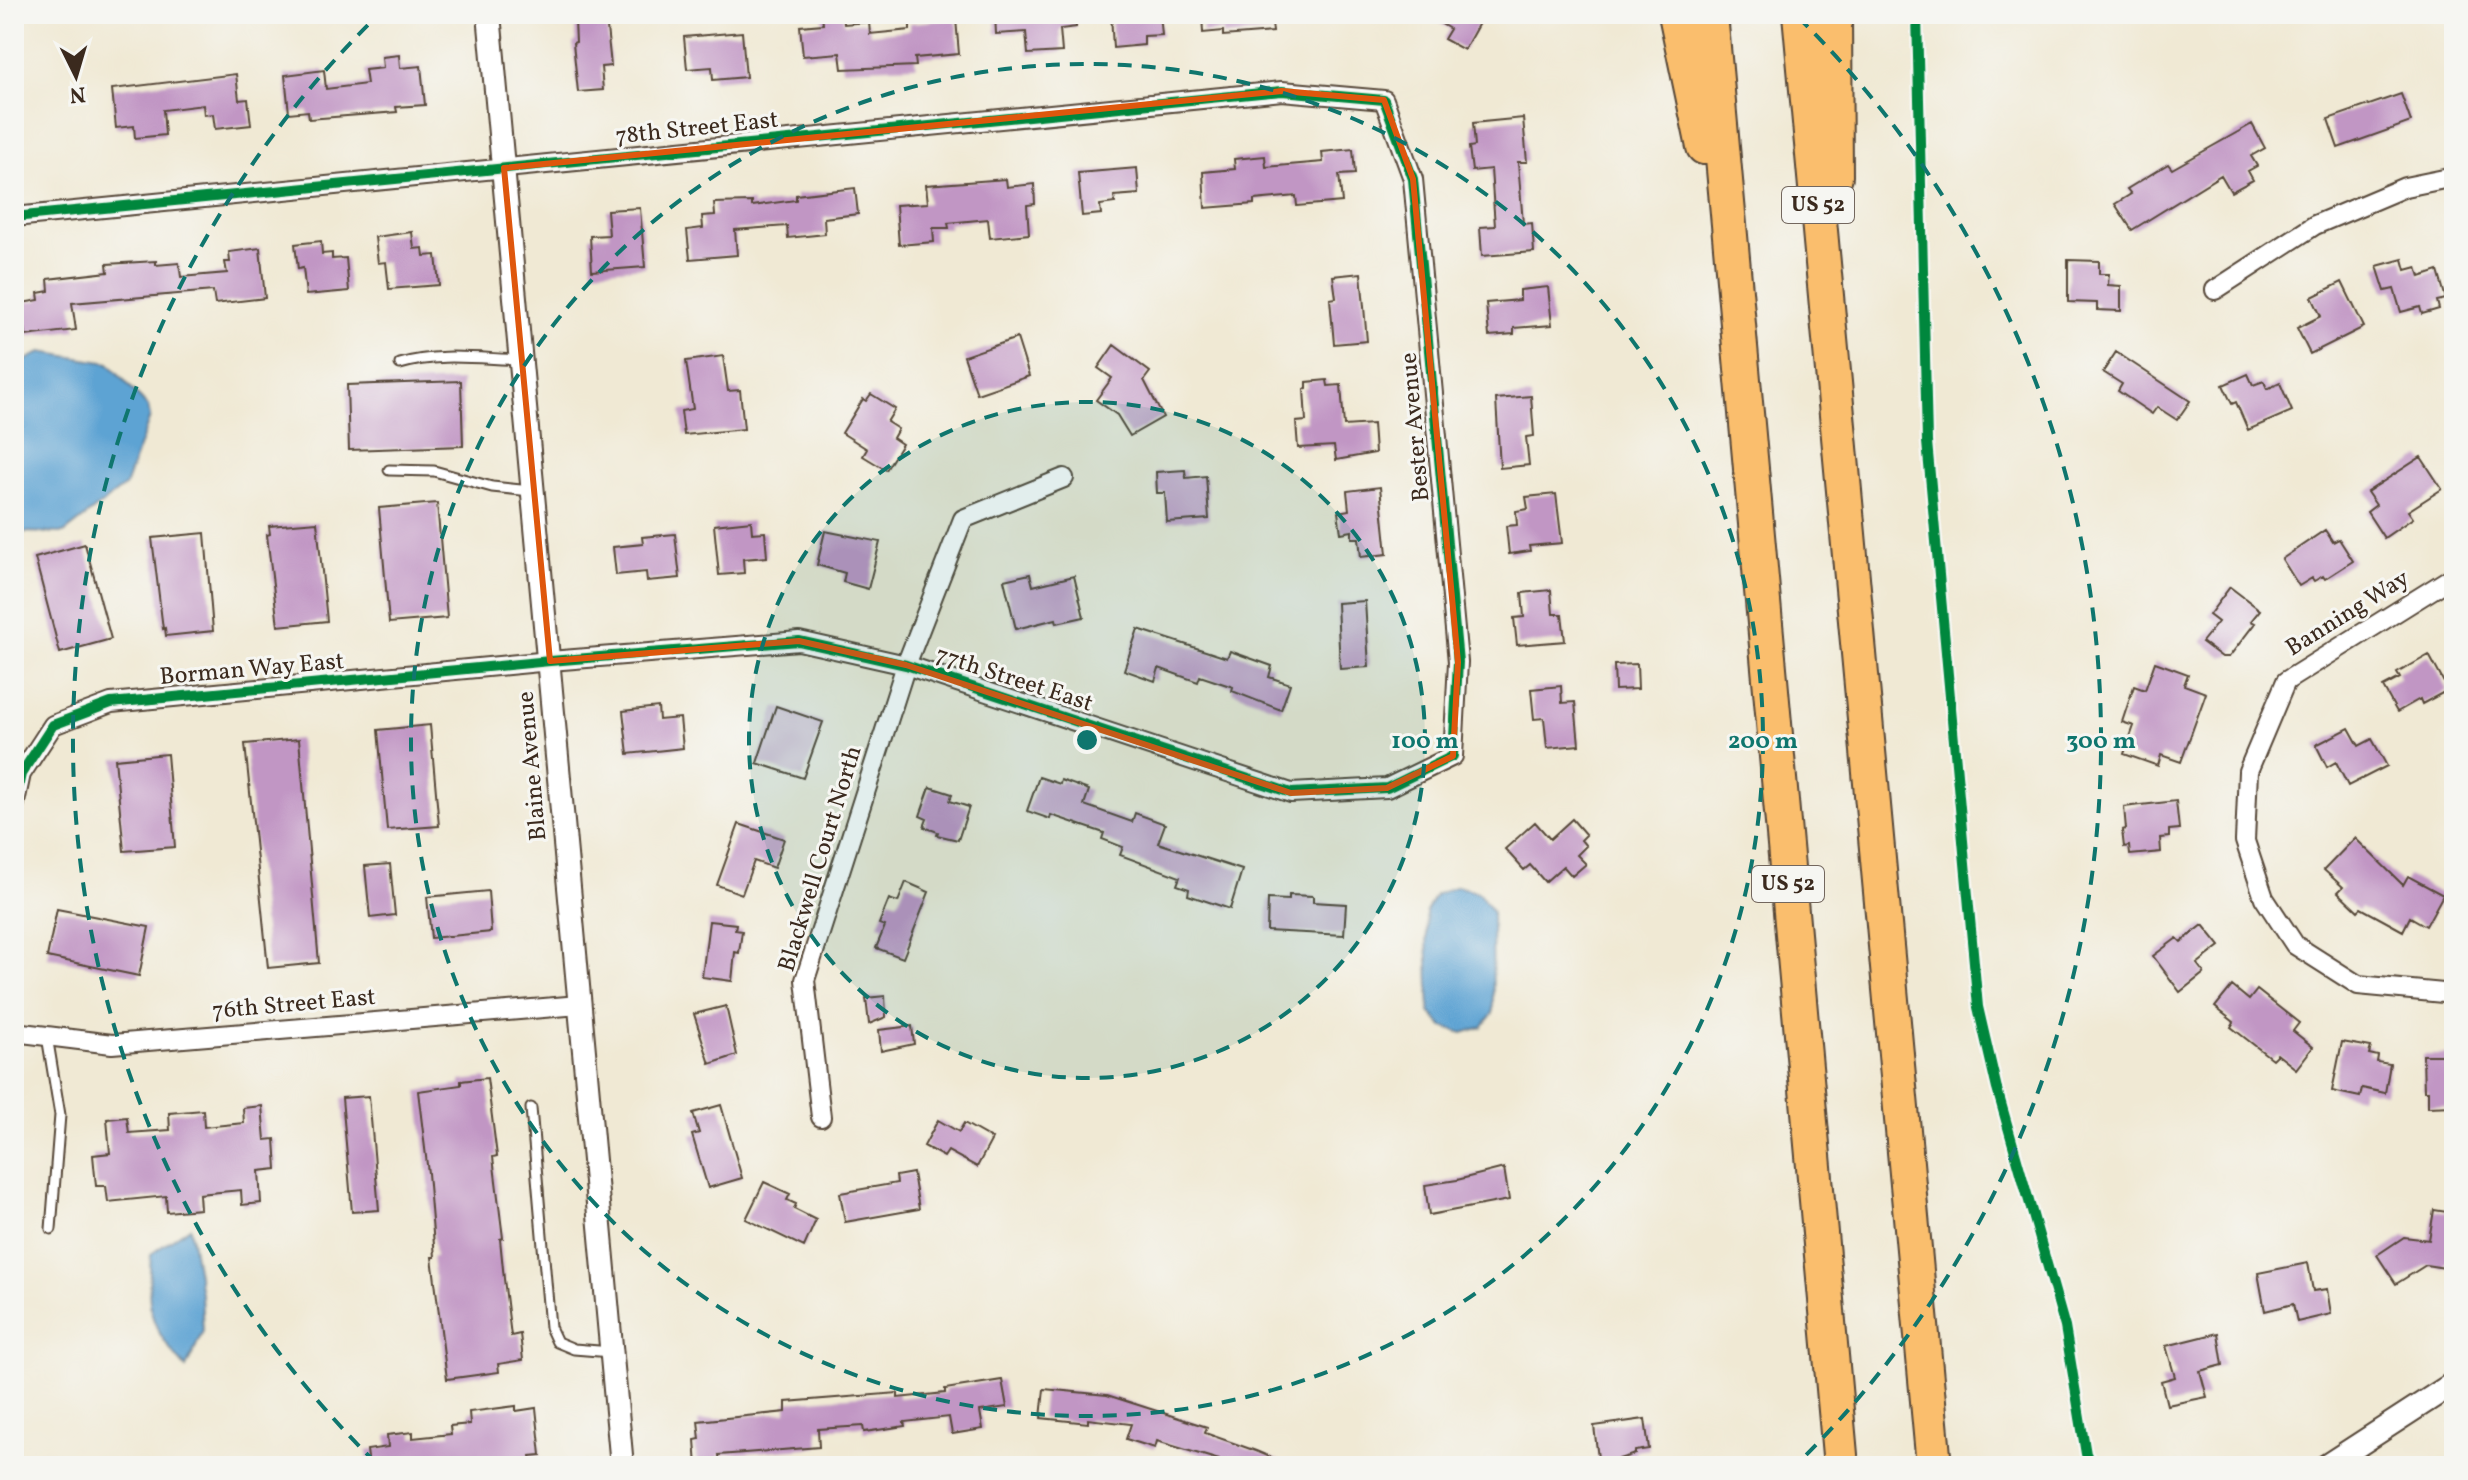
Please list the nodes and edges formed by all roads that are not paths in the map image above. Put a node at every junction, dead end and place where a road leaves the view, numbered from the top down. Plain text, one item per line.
1 (489, 14) edge
2 (1676, 14) edge
3 (1710, 14) edge
4 (1800, 14) edge
5 (1834, 14) edge
6 (1384, 100) joint
7 (504, 168) junction
8 (2454, 177) edge
9 (14, 217) edge
10 (2215, 290) dead end
11 (1736, 302) junction
12 (522, 360) junction
13 (400, 364) dead end
14 (1836, 396) junction
15 (389, 470) dead end
16 (1064, 478) dead end
17 (534, 492) junction
18 (2454, 576) edge
19 (550, 661) junction
20 (906, 665) junction
21 (1453, 756) joint
22 (17, 778) edge
23 (14, 807) edge
24 (2454, 994) edge
25 (579, 1005) junction
26 (14, 1032) edge
27 (47, 1036) junction
28 (531, 1108) dead end
29 (821, 1117) dead end
30 (51, 1229) dead end
31 (611, 1352) junction
32 (2454, 1383) edge
33 (622, 1466) edge
34 (1841, 1466) edge
35 (1934, 1466) edge
36 (2326, 1466) edge

1 - 7 street, Blaine Avenue
2 - 11 highway
3 - 11 highway, US 52
4 - 14 highway, US 52
5 - 14 highway
6 - 7 street, 78th Street East
6 - 21 street, Bester Avenue
7 - 9 street, 78th Street East
7 - 12 street, Blaine Avenue
8 - 10 street
11 - 34 highway, US 52
12 - 13 lane
12 - 17 street, Blaine Avenue
14 - 35 highway, US 52
15 - 17 lane
16 - 20 street, Blackwell Court North
17 - 19 street, Blaine Avenue
18 - 24 street, Banning Way
19 - 20 street, 77th Street East
19 - 22 street, Borman Way East
19 - 25 street, Blaine Avenue
20 - 21 street, 77th Street East
20 - 29 street, Blackwell Court North
22 - 23 street, Borman Way East
25 - 27 street, 76th Street East
25 - 31 street, Blaine Avenue
26 - 27 street, 76th Street East
27 - 30 lane
28 - 31 lane
31 - 33 street, Blaine Avenue
32 - 36 street

